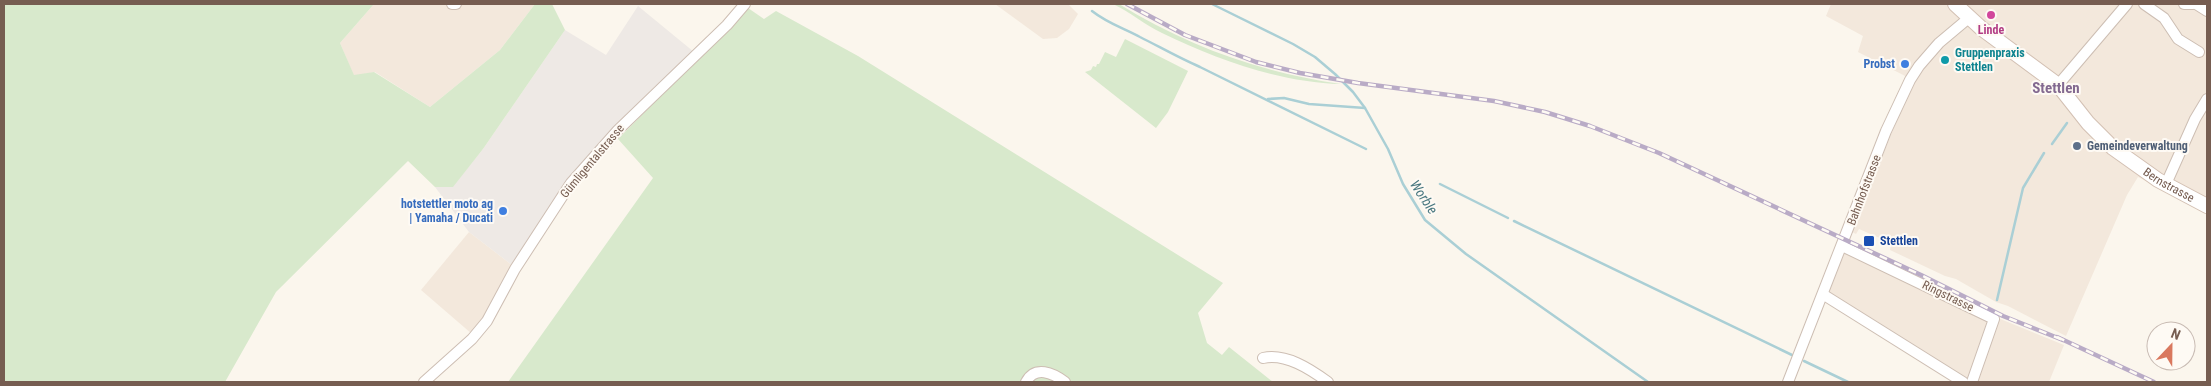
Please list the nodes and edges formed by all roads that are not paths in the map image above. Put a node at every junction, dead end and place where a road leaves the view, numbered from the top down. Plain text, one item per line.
1 (452, 4) edge
2 (456, 4) edge
3 (745, 4) edge
4 (1955, 4) edge
5 (2127, 4) edge
6 (2144, 4) edge
7 (2184, 4) edge
8 (2194, 4) edge
9 (2207, 11) edge
10 (1970, 17) junction
11 (2199, 52) dead end
12 (2058, 85) junction
13 (2207, 99) edge
14 (2166, 184) junction
15 (2207, 206) edge
16 (1842, 246) junction
17 (1824, 295) junction
18 (1263, 358) dead end
19 (424, 382) edge
20 (1026, 382) edge
21 (1064, 382) edge
22 (1328, 382) edge
23 (1788, 382) edge
24 (1963, 382) edge
25 (1972, 382) edge

1 - 2 street
3 - 19 street, Gümligentalstrasse
4 - 10 main road, Bernstrasse
5 - 12 street
6 - 11 street
7 - 8 street
8 - 9 street
10 - 12 main road, Bernstrasse
10 - 16 street, Bahnhofstrasse
12 - 14 main road, Bernstrasse
13 - 14 street
14 - 15 main road, Bernstrasse
16 - 17 street, Bahnhofstrasse
16 - 25 street, Ringstrasse
17 - 23 street, Bahnhofstrasse
17 - 24 street
18 - 22 street
20 - 21 street

